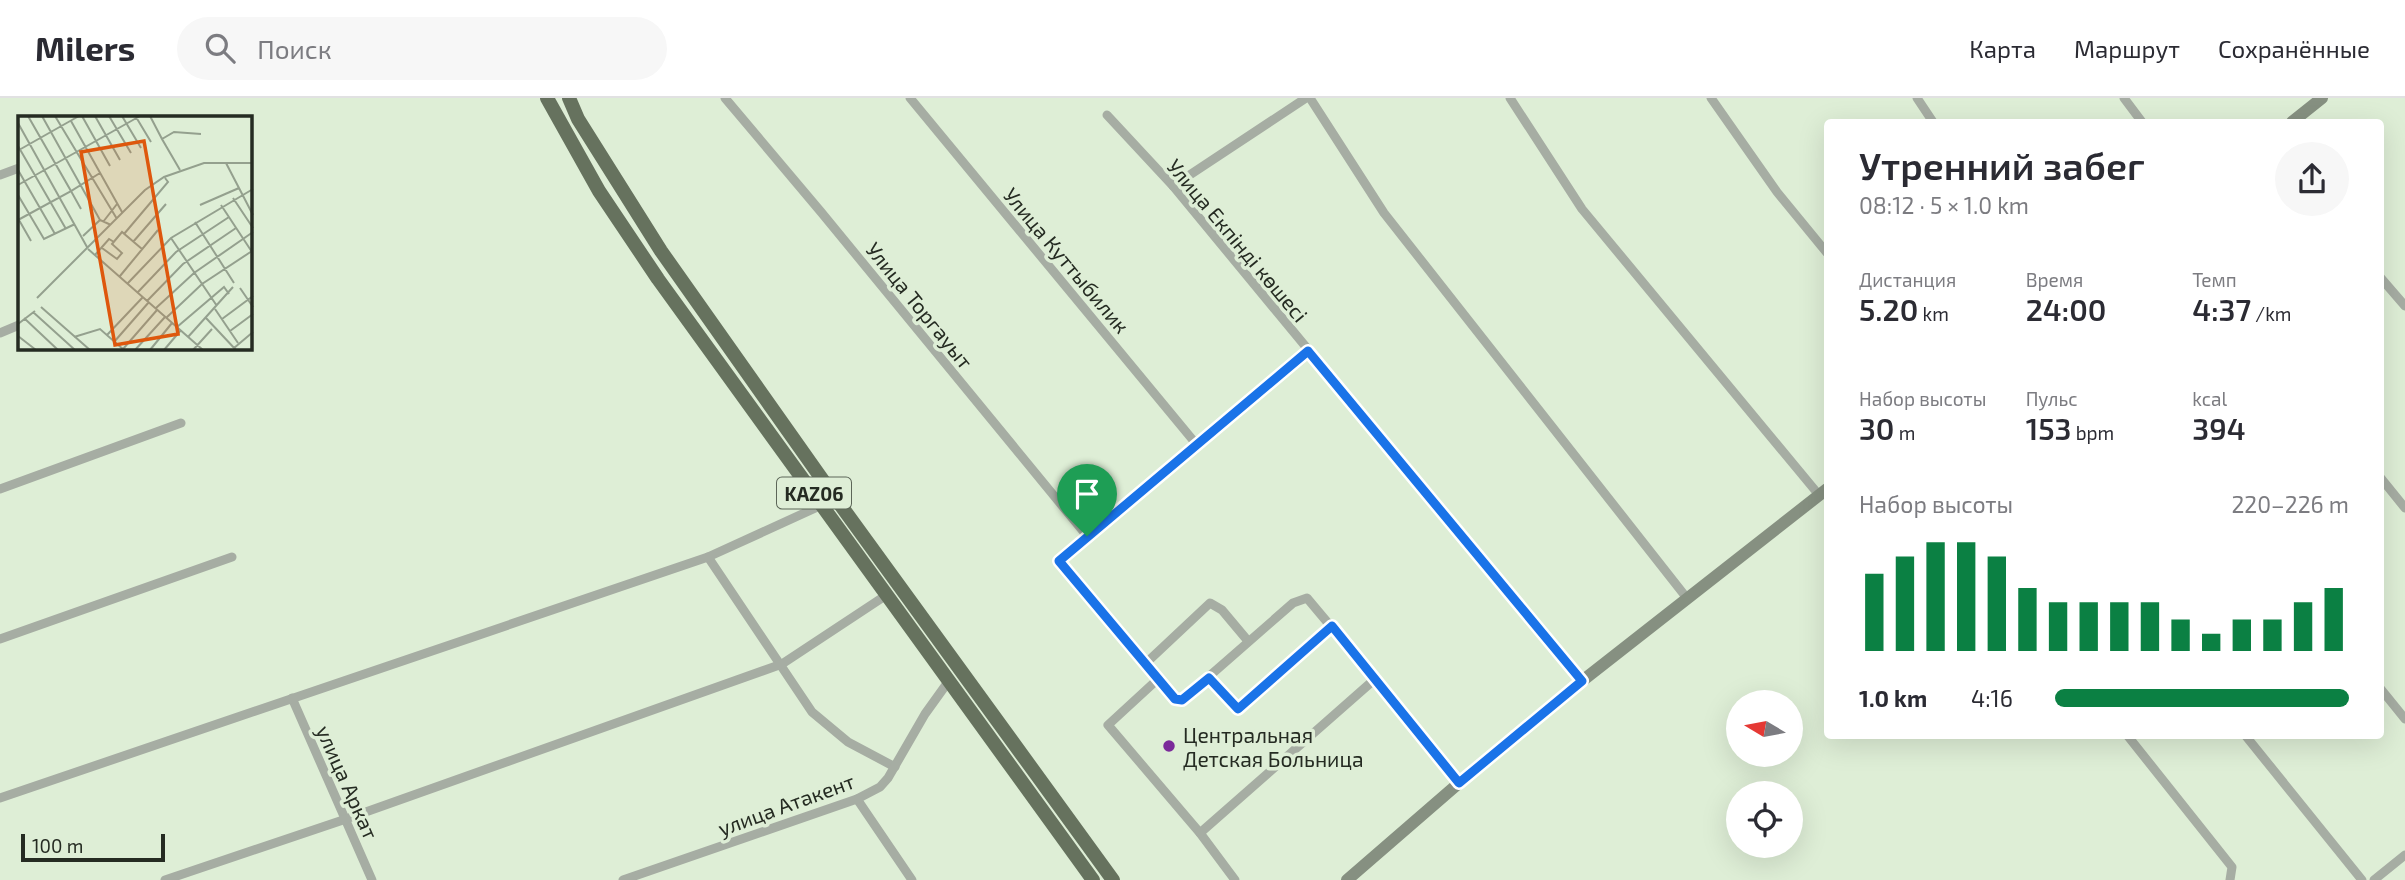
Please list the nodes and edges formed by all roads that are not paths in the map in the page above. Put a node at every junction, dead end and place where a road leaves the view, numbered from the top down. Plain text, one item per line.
1 (547, 98) edge
2 (569, 98) edge
3 (725, 98) edge
4 (911, 98) edge
5 (1308, 98) edge
6 (1510, 98) edge
7 (1711, 98) edge
8 (1917, 98) edge
9 (2124, 98) edge
10 (2322, 98) edge
11 (1107, 115) dead end
12 (1931, 119) edge
13 (2140, 119) edge
14 (2296, 119) edge
15 (18, 168) edge
16 (0, 176) edge
17 (1173, 186) junction
18 (1824, 249) edge
19 (674, 267) junction
20 (658, 279) junction
21 (2384, 282) edge
22 (2405, 306) edge
23 (18, 325) edge
24 (0, 333) edge
25 (1308, 351) junction
26 (181, 423) dead end
27 (1197, 445) junction
28 (2384, 482) edge
29 (0, 489) edge
30 (1823, 492) edge
31 (822, 505) junction
32 (2405, 509) edge
33 (1087, 536) junction
34 (232, 557) dead end
35 (708, 557) junction
36 (888, 594) junction
37 (1686, 597) junction
38 (1332, 626) junction
39 (0, 639) edge
40 (1248, 641) junction
41 (782, 664) junction
42 (1145, 664) junction
43 (1209, 678) junction
44 (1158, 679) junction
45 (1375, 679) junction
46 (1582, 681) junction
47 (948, 682) junction
48 (2384, 693) edge
49 (292, 698) junction
50 (2405, 719) edge
51 (2130, 739) edge
52 (2248, 739) edge
53 (895, 767) junction
54 (1459, 783) junction
55 (0, 798) edge
56 (857, 799) junction
57 (346, 820) junction
58 (1200, 833) junction
59 (2405, 855) edge
60 (165, 880) edge
61 (372, 880) edge
62 (623, 880) edge
63 (912, 880) edge
64 (1093, 880) edge
65 (1113, 880) edge
66 (1235, 880) edge
67 (1347, 880) edge
68 (2230, 880) edge
69 (2362, 880) edge
70 (2374, 880) edge

1 - 20 highway, KАZ06
2 - 19 highway, KАZ06
3 - 33 street, Улица Торгауыт
4 - 27 street, Улица Куттыбилик
5 - 17 street
5 - 37 street
6 - 30 street
7 - 18 street
8 - 12 street
9 - 13 street
10 - 14 main road
11 - 17 street, Улица Екпінді көшесі
15 - 16 street
17 - 25 street, Улица Екпінді көшесі
19 - 20 highway
19 - 65 highway, KАZ06
20 - 31 highway, KАZ06
21 - 22 street
23 - 24 street
25 - 27 street
25 - 46 street, Улица Екпінді көшесі
26 - 29 street
27 - 33 street
28 - 32 street
30 - 37 main road
31 - 35 street
31 - 36 highway, KАZ06
33 - 42 street
34 - 39 street
35 - 41 street
35 - 49 street
36 - 41 street
36 - 47 highway, KАZ06
37 - 46 main road
38 - 40 street
38 - 43 street
38 - 45 street
40 - 42 street
40 - 43 street
41 - 53 street
41 - 57 street
42 - 44 street
43 - 44 street
44 - 58 street
45 - 54 street
45 - 58 street
46 - 54 main road
47 - 53 street, улица Атакент
47 - 64 highway, KАZ06
48 - 50 street
49 - 55 street
49 - 57 street, улица Аркат
51 - 68 street
52 - 69 street
53 - 56 street, улица Атакент
54 - 67 main road
56 - 62 street, улица Атакент
56 - 63 street
57 - 60 street
57 - 61 street, улица Аркат
58 - 66 street
59 - 70 street

